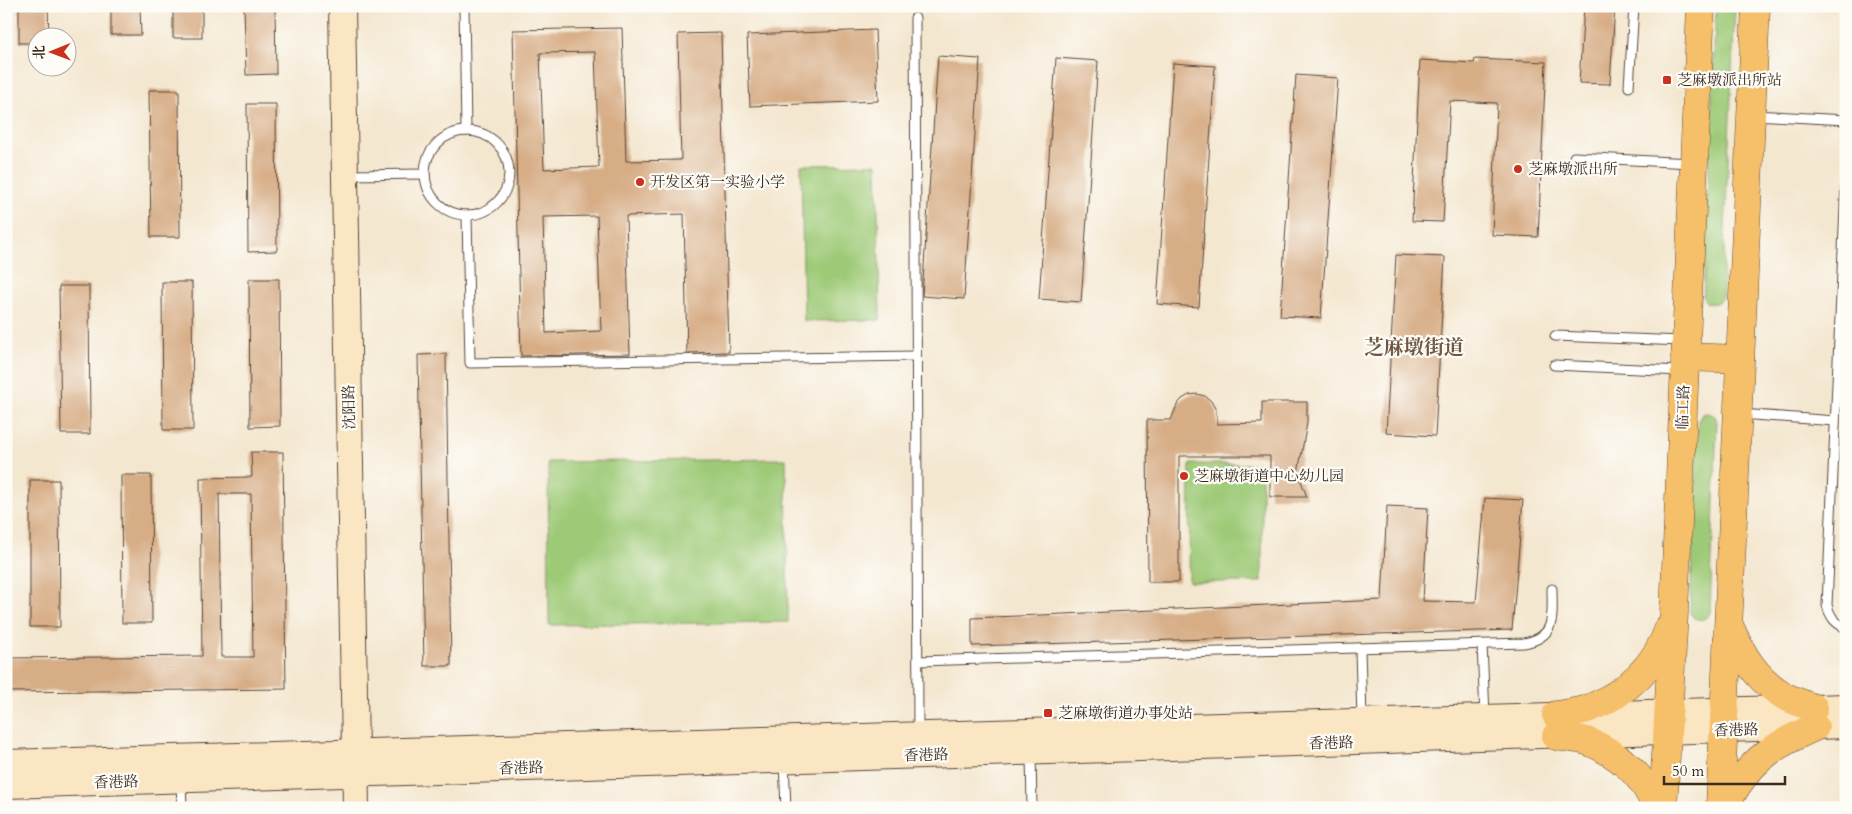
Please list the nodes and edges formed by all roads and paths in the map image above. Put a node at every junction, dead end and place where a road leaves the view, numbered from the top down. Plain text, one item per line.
1 (342, 6) edge
2 (464, 6) edge
3 (1634, 6) edge
4 (1701, 6) edge
5 (1756, 6) edge
6 (915, 18) dead end
7 (1629, 87) dead end
8 (1751, 114) junction
9 (1846, 120) edge
10 (466, 131) junction
11 (1574, 157) dead end
12 (1694, 163) junction
13 (425, 174) junction
14 (345, 175) junction
15 (1846, 184) edge
16 (467, 215) junction
17 (1555, 336) dead end
18 (916, 356) junction
19 (1685, 356) junction
20 (1740, 358) junction
21 (1554, 365) dead end
22 (1737, 414) junction
23 (1835, 421) junction
24 (1552, 589) dead end
25 (1674, 612) junction
26 (1728, 622) junction
27 (1846, 628) edge
28 (1482, 644) junction
29 (1360, 648) junction
30 (918, 661) junction
31 (1846, 707) edge
32 (1814, 718) junction
33 (1485, 719) junction
34 (1724, 720) junction
35 (1362, 722) junction
36 (1668, 722) junction
37 (1556, 725) junction
38 (1846, 725) edge
39 (918, 736) junction
40 (1031, 752) junction
41 (784, 759) junction
42 (6, 763) edge
43 (355, 763) junction
44 (181, 780) junction
45 (6, 785) edge
46 (182, 808) edge
47 (356, 808) edge
48 (786, 808) edge
49 (1032, 808) edge
50 (1656, 808) edge
51 (1663, 808) edge
52 (1722, 808) edge

1 - 14 main road, 沈阳路
2 - 10 lane
3 - 7 lane
4 - 12 main road, 临工路
5 - 8 main road
6 - 18 lane
8 - 9 lane
8 - 20 main road
10 - 13 lane
10 - 16 lane
11 - 12 lane
12 - 19 main road, 临工路
13 - 14 lane
13 - 16 lane
14 - 43 main road, 沈阳路
15 - 23 lane
16 - 18 lane
17 - 19 lane
18 - 30 lane
19 - 20 main road
19 - 21 lane
19 - 25 main road, 临工路
20 - 22 main road
22 - 23 lane
22 - 26 main road
23 - 27 lane
24 - 28 lane
25 - 36 main road, 临工路
25 - 37 main road
26 - 32 main road
26 - 34 main road
28 - 29 lane
28 - 33 lane
29 - 30 lane
29 - 35 lane
30 - 39 lane
31 - 32 main road, 香港路
32 - 34 main road, 香港路
32 - 38 main road, 香港路
32 - 52 main road
33 - 35 main road, 香港路
33 - 37 main road, 香港路
34 - 36 main road, 香港路
34 - 52 main road
35 - 39 main road, 香港路
36 - 37 main road, 香港路
36 - 51 main road, 临工路
37 - 40 main road, 香港路
37 - 50 main road
39 - 43 main road, 香港路
40 - 41 main road, 香港路
40 - 49 lane
41 - 43 main road, 香港路
41 - 48 lane
42 - 43 main road, 香港路
43 - 44 main road, 香港路
43 - 47 main road, 沈阳路
44 - 45 main road, 香港路
44 - 46 lane

